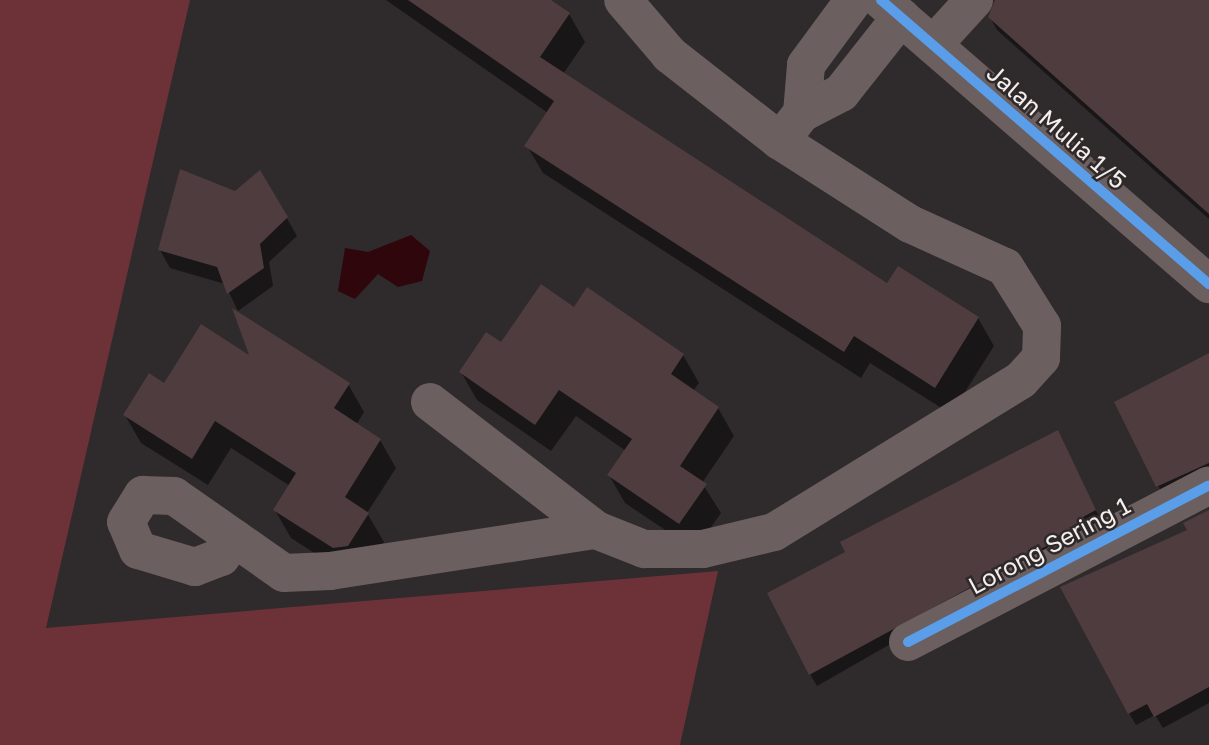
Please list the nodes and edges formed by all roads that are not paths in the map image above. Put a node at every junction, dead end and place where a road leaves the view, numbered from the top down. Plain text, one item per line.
1 (623, 0) edge
2 (854, 0) edge
3 (974, 0) edge
4 (891, 8) edge
5 (933, 46) junction
6 (791, 127) junction
7 (1206, 284) edge
8 (430, 402) dead end
9 (1209, 485) edge
10 (596, 530) junction
11 (234, 538) dead end
12 (908, 642) dead end

1 - 6 street
2 - 6 street
3 - 5 street
4 - 5 street, Jalan Mulia 1/5
4 - 6 street
5 - 7 street, Jalan Mulia 1/5
6 - 10 street
8 - 10 street
9 - 12 street, Lorong Sering 1
10 - 11 street

